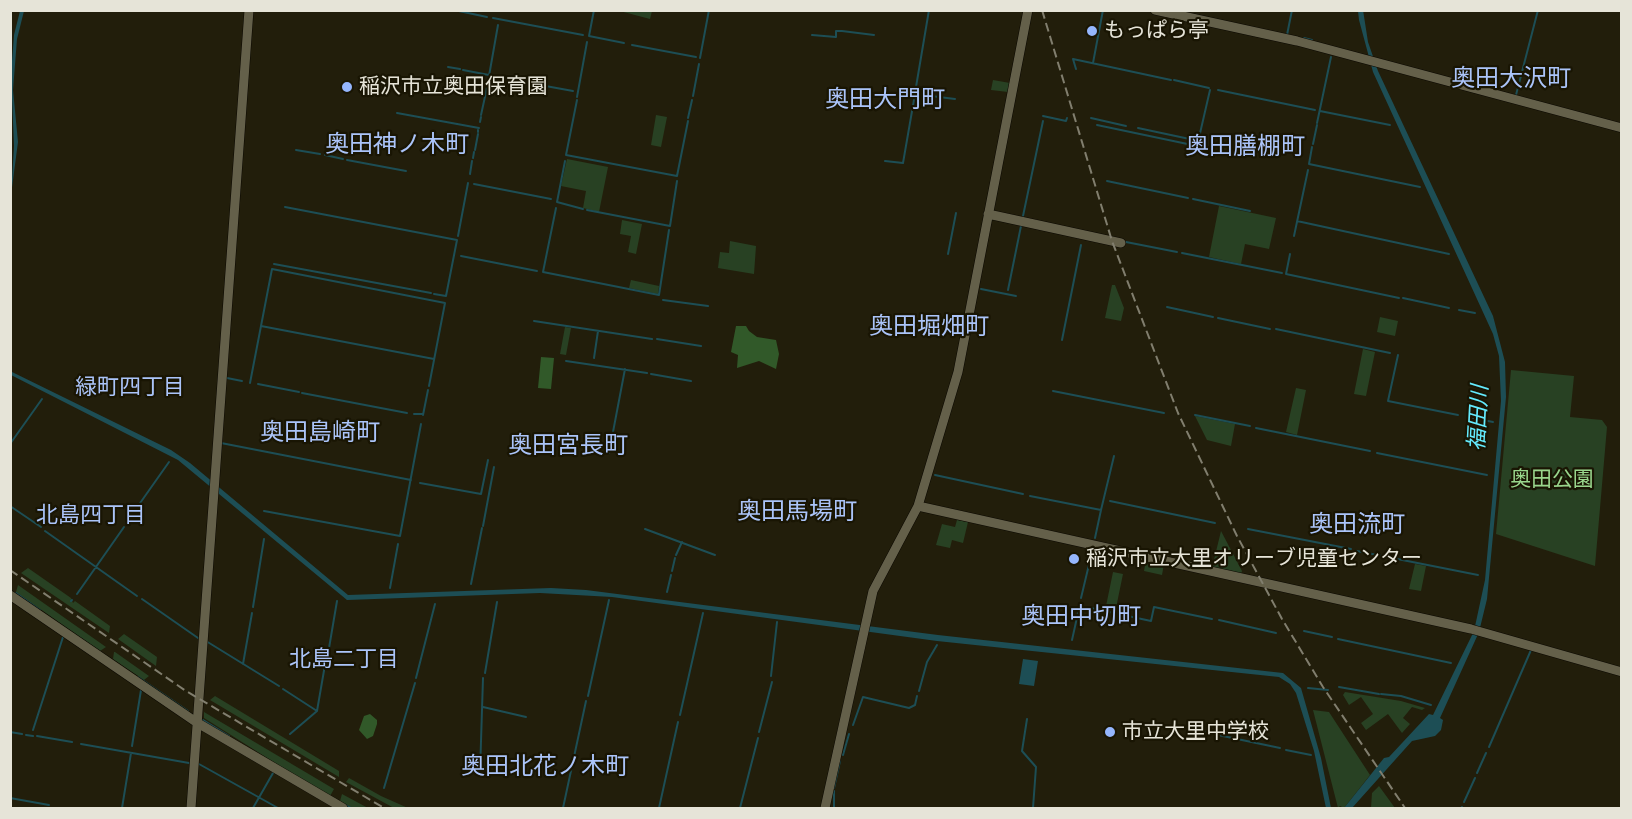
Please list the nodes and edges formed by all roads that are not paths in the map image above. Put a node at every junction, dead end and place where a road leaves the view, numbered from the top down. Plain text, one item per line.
1 (249, 10) edge
2 (1028, 10) edge
3 (1155, 10) edge
4 (1622, 128) edge
5 (988, 214) junction
6 (1121, 243) dead end
7 (918, 506) junction
8 (10, 595) edge
9 (1622, 672) edge
10 (196, 722) junction
11 (191, 808) edge
12 (344, 808) edge
13 (825, 808) edge

1 - 10 street
2 - 5 street
3 - 4 street
5 - 6 street
5 - 7 street
7 - 9 street
7 - 13 street
8 - 10 street
10 - 11 street
10 - 12 street

